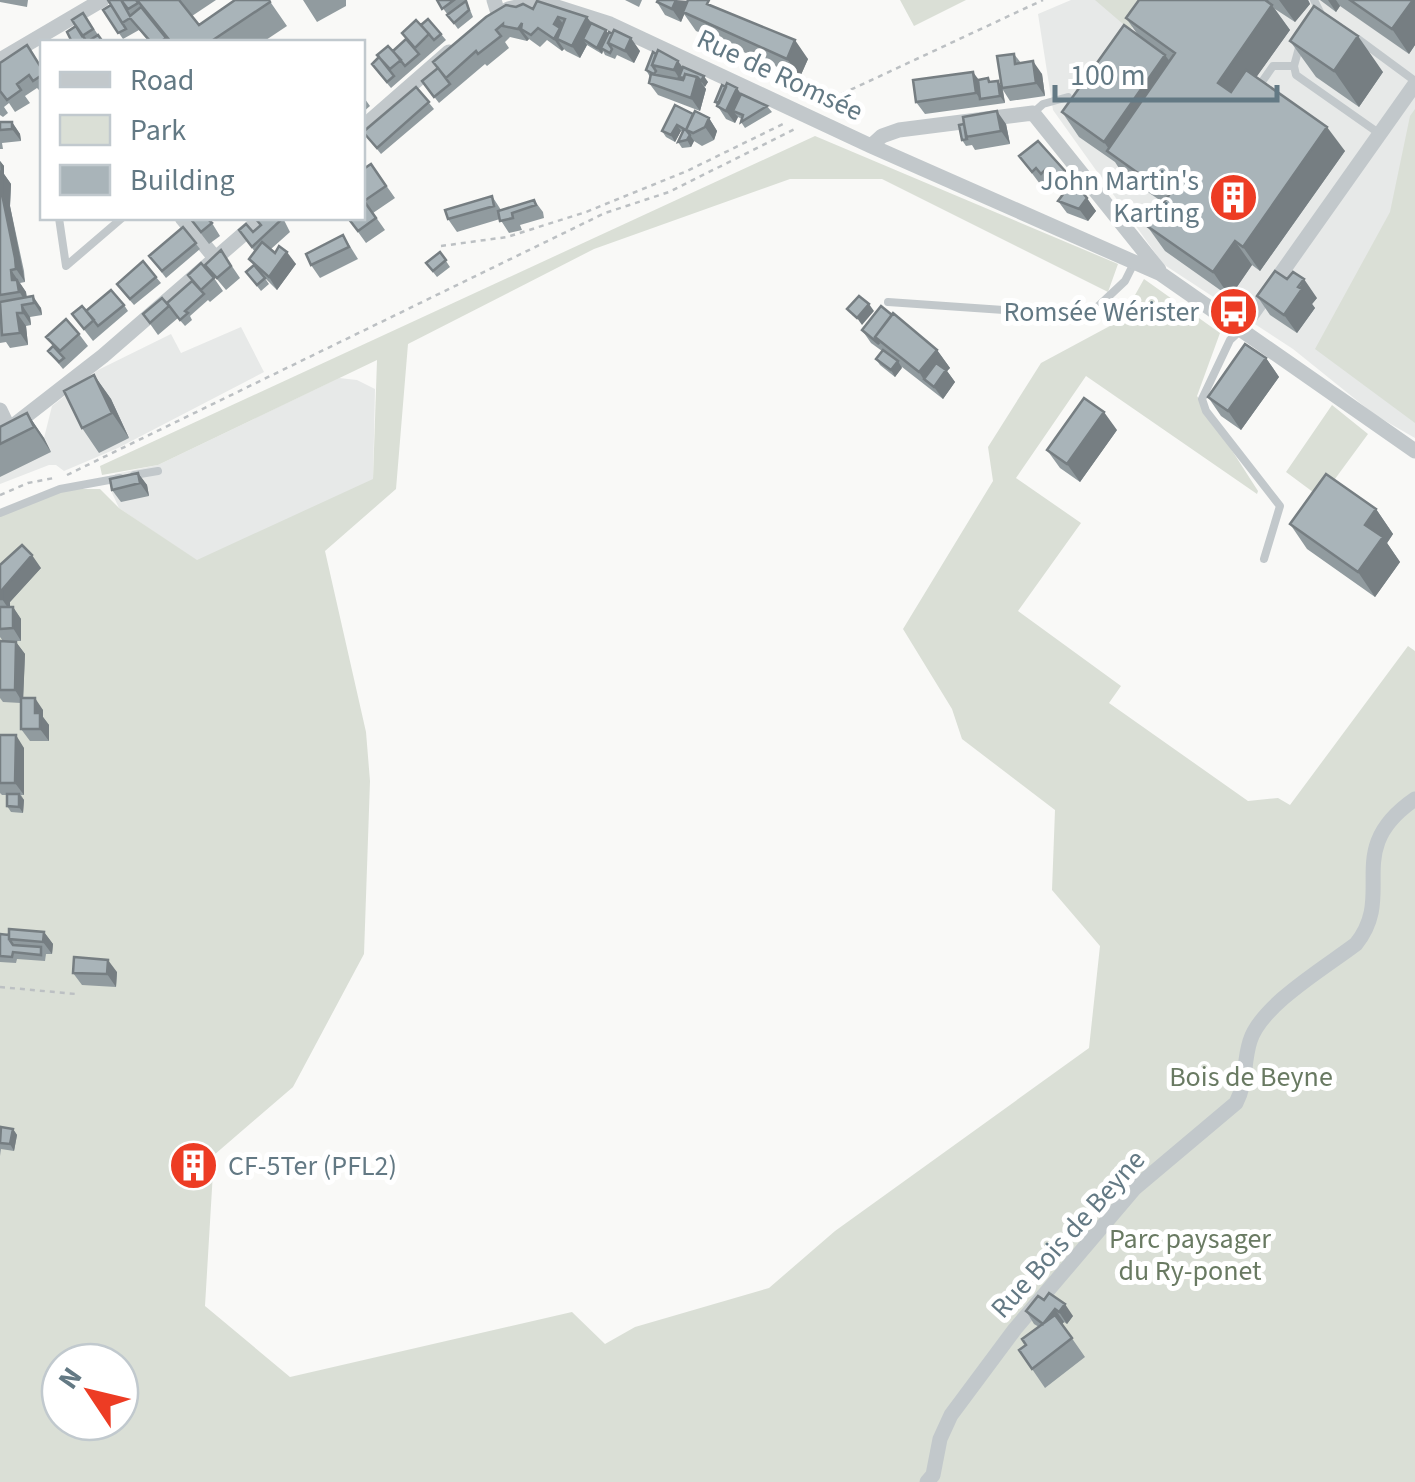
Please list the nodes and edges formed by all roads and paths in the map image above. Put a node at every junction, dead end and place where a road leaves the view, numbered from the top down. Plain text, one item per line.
1 (102, 0) edge
2 (1043, 0) edge
3 (1314, 0) edge
4 (493, 11) edge
5 (1347, 32) edge
6 (57, 36) edge
7 (466, 37) edge
8 (40, 43) edge
9 (0, 60) edge
10 (1294, 66) junction
11 (1415, 82) edge
12 (1254, 92) edge
13 (1068, 97) edge
14 (832, 98) dead end
15 (1408, 107) edge
16 (795, 109) junction
17 (1033, 113) junction
18 (365, 125) edge
19 (790, 131) dead end
20 (1380, 134) junction
21 (872, 146) junction
22 (60, 220) edge
23 (120, 220) edge
24 (184, 220) edge
25 (260, 220) edge
26 (440, 246) dead end
27 (216, 259) junction
28 (1134, 263) junction
29 (1161, 274) junction
30 (888, 302) dead end
31 (1241, 330) junction
32 (0, 410) edge
33 (5, 432) edge
34 (1415, 452) edge
35 (158, 470) dead end
36 (0, 495) edge
37 (0, 513) edge
38 (1264, 559) dead end
39 (1415, 799) edge
40 (0, 987) edge
41 (76, 994) dead end
42 (927, 1482) edge

1 - 6 street
2 - 14 path
3 - 10 lane
4 - 16 street, Rue de Romsée
5 - 11 lane
7 - 18 street
8 - 9 street
10 - 12 lane
10 - 20 lane
11 - 15 street
13 - 17 lane
15 - 20 street
16 - 21 street, Rue de Romsée
16 - 26 path
17 - 21 street, Rue de Romsée
17 - 29 street
19 - 36 path
20 - 31 street
21 - 28 street, Rue de Romsée
22 - 23 lane
24 - 27 street
25 - 27 street
27 - 33 street
28 - 29 street, Rue de Romsée
28 - 30 lane
29 - 31 street
31 - 34 street
31 - 38 lane
32 - 33 street
35 - 37 lane
39 - 42 street, Rue Bois de Beyne
40 - 41 path

